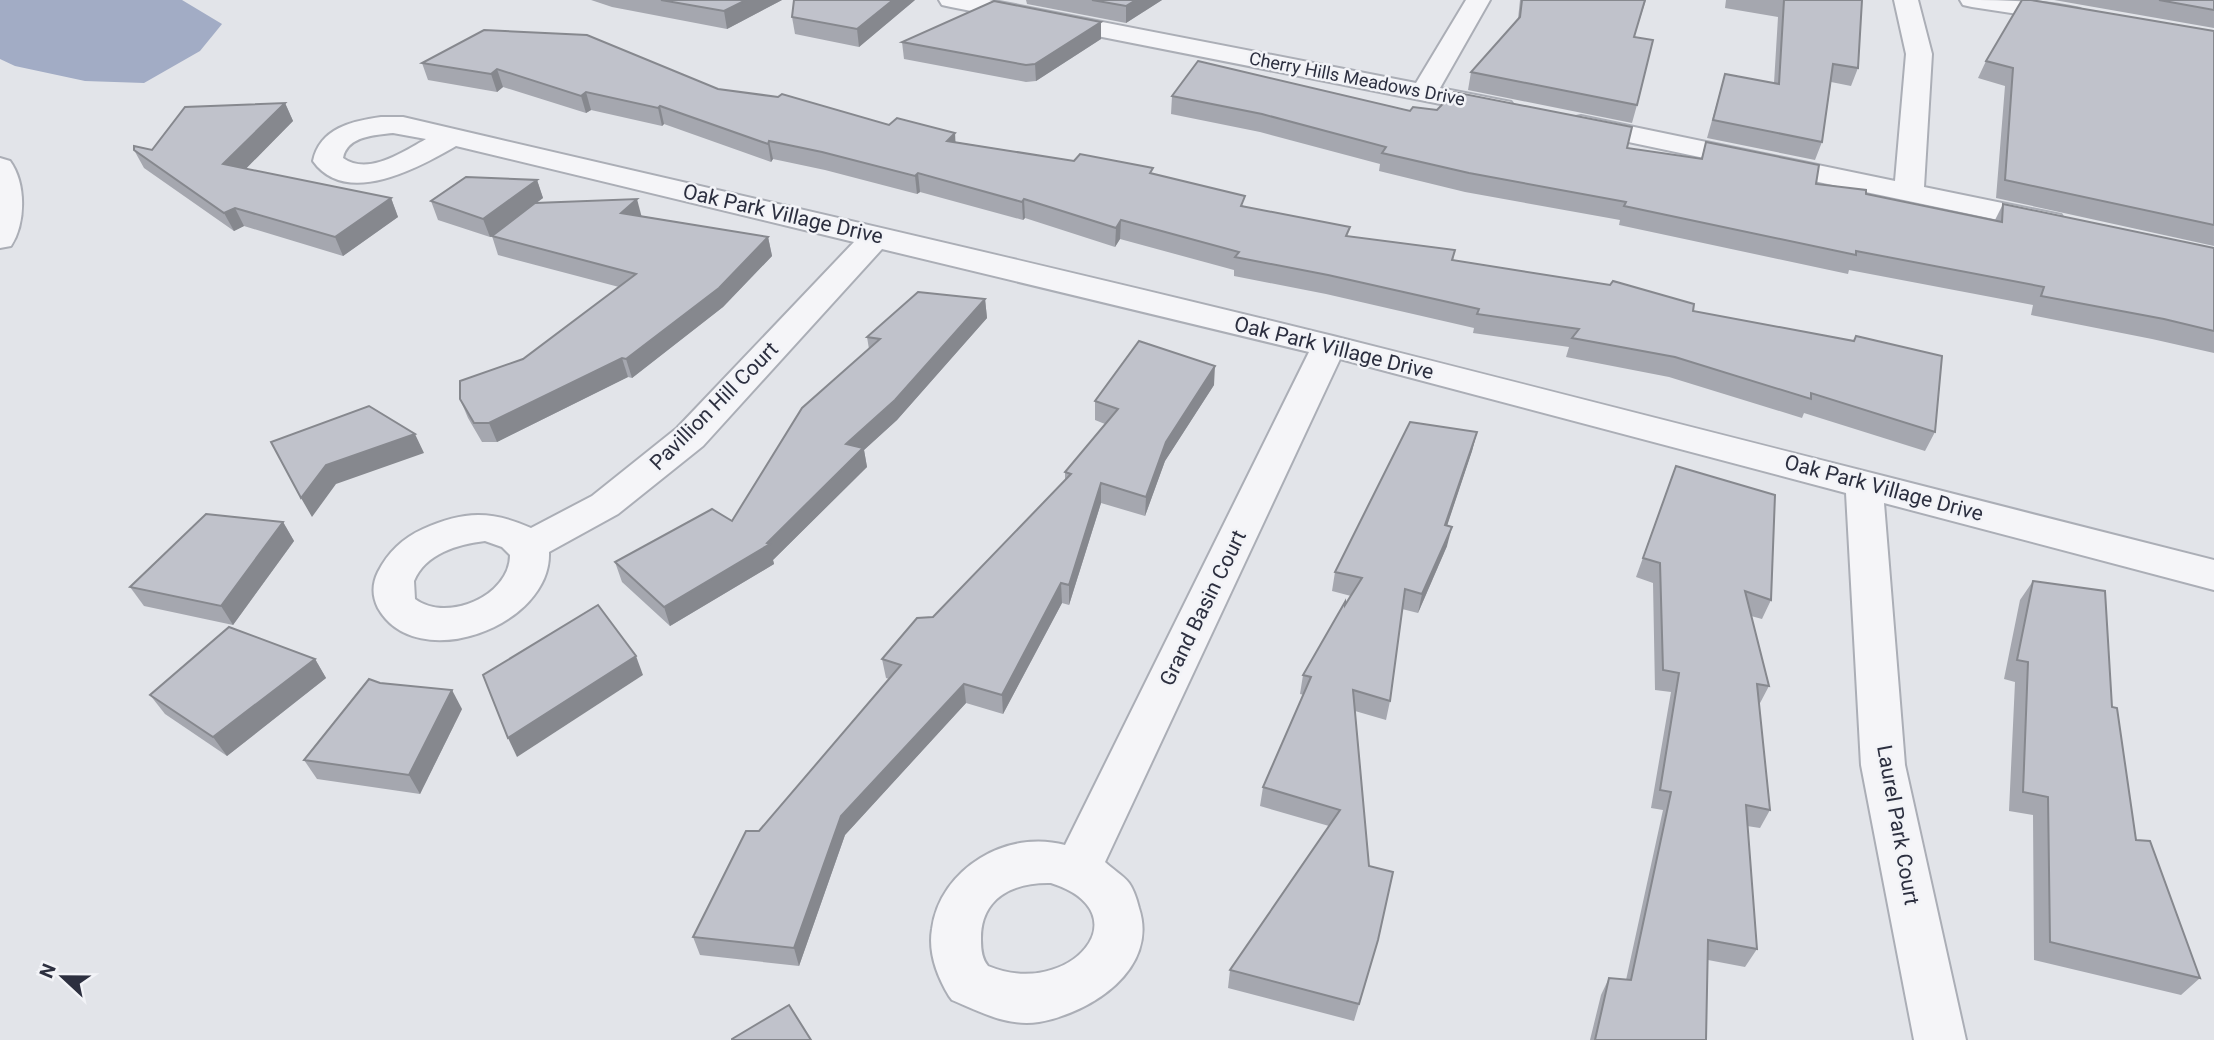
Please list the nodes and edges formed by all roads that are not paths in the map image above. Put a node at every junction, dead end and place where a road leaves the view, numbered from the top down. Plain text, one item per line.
1 (951, 0) edge
2 (1478, 0) edge
3 (1906, 0) edge
4 (1972, 0) edge
5 (984, 3) edge
6 (2097, 18) edge
7 (1424, 92) junction
8 (451, 137) dead end
9 (0, 167) edge
10 (1909, 191) junction
11 (2081, 229) edge
12 (877, 236) junction
13 (0, 239) edge
14 (1329, 346) junction
15 (1864, 483) junction
16 (527, 547) dead end
17 (2214, 575) edge
18 (1077, 870) dead end
19 (1940, 1040) edge

1 - 5 street, Cherry Hills Meadows Drive
2 - 7 street
3 - 10 street
4 - 6 street
5 - 7 street, Cherry Hills Meadows Drive
7 - 10 street, Cherry Hills Meadows Drive
8 - 12 street, Oak Park Village Drive
9 - 13 street
10 - 11 street, Cherry Hills Meadows Drive
12 - 14 street, Oak Park Village Drive
12 - 16 street, Pavillion Hill Court
14 - 15 street, Oak Park Village Drive
14 - 18 street, Grand Basin Court
15 - 17 street, Oak Park Village Drive
15 - 19 street, Laurel Park Court

